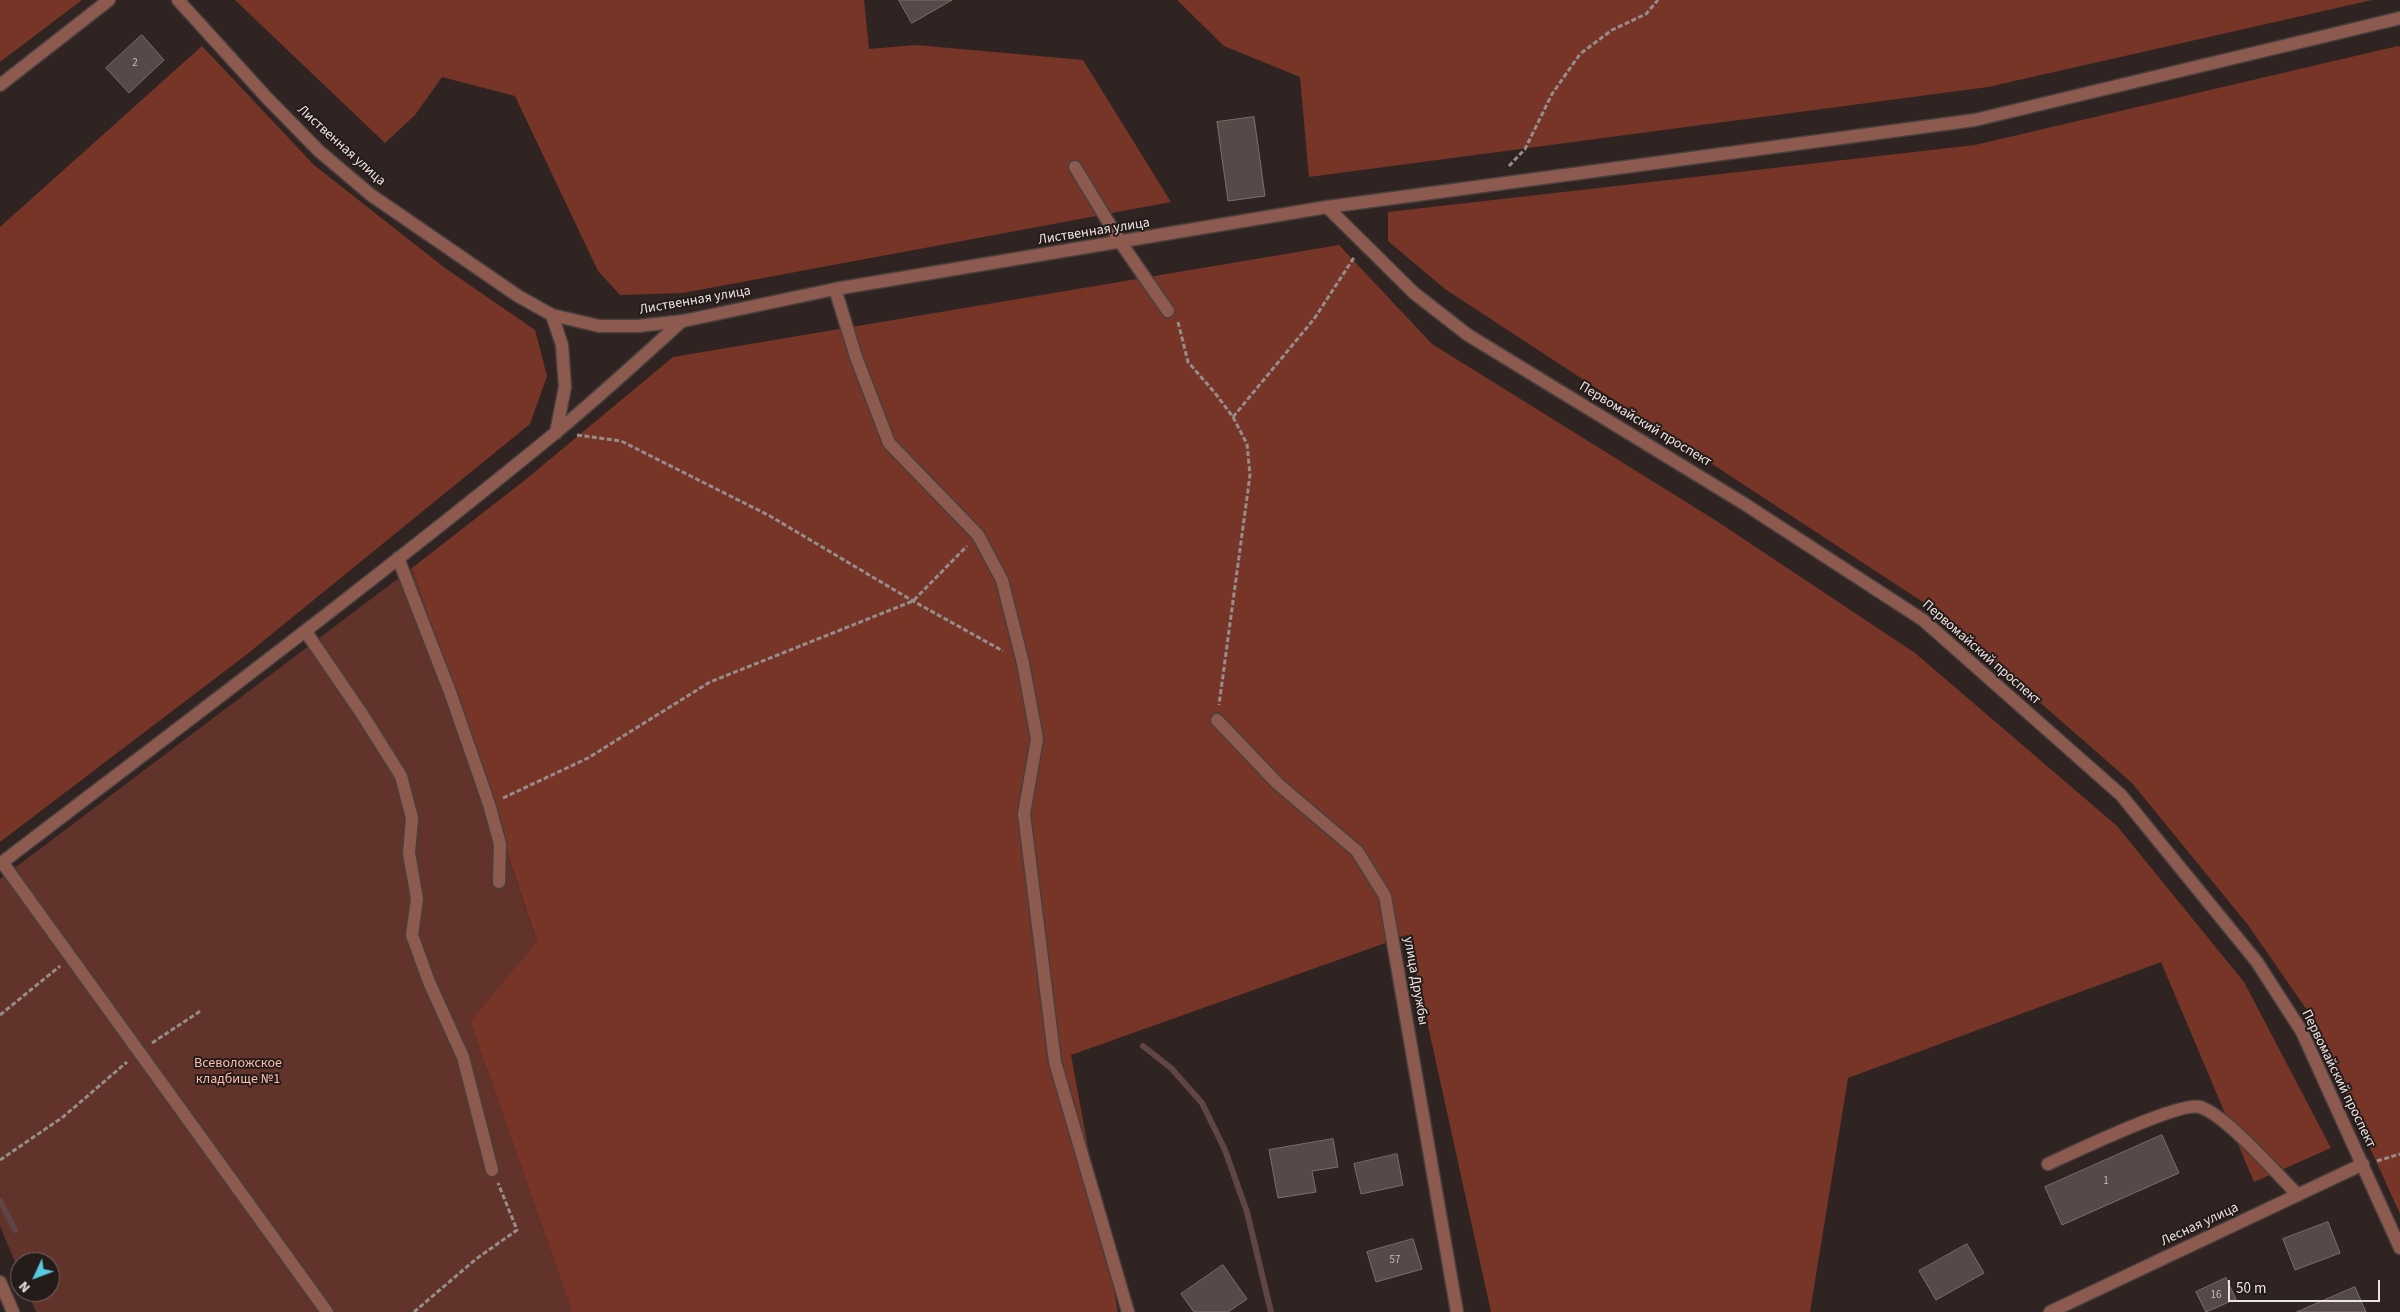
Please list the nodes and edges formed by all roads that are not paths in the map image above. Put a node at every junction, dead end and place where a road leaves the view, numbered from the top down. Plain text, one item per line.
1 (109, 0) edge
2 (178, 0) edge
3 (2400, 18) edge
4 (0, 85) edge
5 (1075, 167) dead end
6 (1327, 207) junction
7 (1121, 243) junction
8 (835, 289) junction
9 (1168, 311) road end
10 (552, 315) junction
11 (682, 321) junction
12 (556, 433) junction
13 (398, 558) junction
14 (306, 632) junction
15 (1217, 720) road end
16 (1, 863) edge
17 (499, 882) dead end
18 (2048, 1164) dead end
19 (2363, 1164) junction
20 (492, 1170) road end
21 (2298, 1195) junction
22 (2400, 1248) edge
23 (0, 1282) edge
24 (13, 1312) edge
25 (327, 1312) edge
26 (1128, 1312) edge
27 (1457, 1312) edge
28 (2050, 1312) edge

1 - 4 street
2 - 10 street, Лиственная улица
3 - 6 street, Лиственная улица
5 - 7 street
6 - 7 street, Лиственная улица
6 - 19 street, Первомайский проспект
7 - 8 street, Лиственная улица
7 - 9 street
8 - 11 street, Лиственная улица
8 - 26 street
10 - 11 street, Лиственная улица
10 - 12 street
11 - 12 street
12 - 13 street
13 - 14 street
13 - 17 street
14 - 16 street
14 - 20 street
15 - 27 street, улица Дружбы
16 - 25 street
18 - 21 street
19 - 21 street, Лесная улица
19 - 22 street, Первомайский проспект
21 - 28 street, Лесная улица
23 - 24 street

